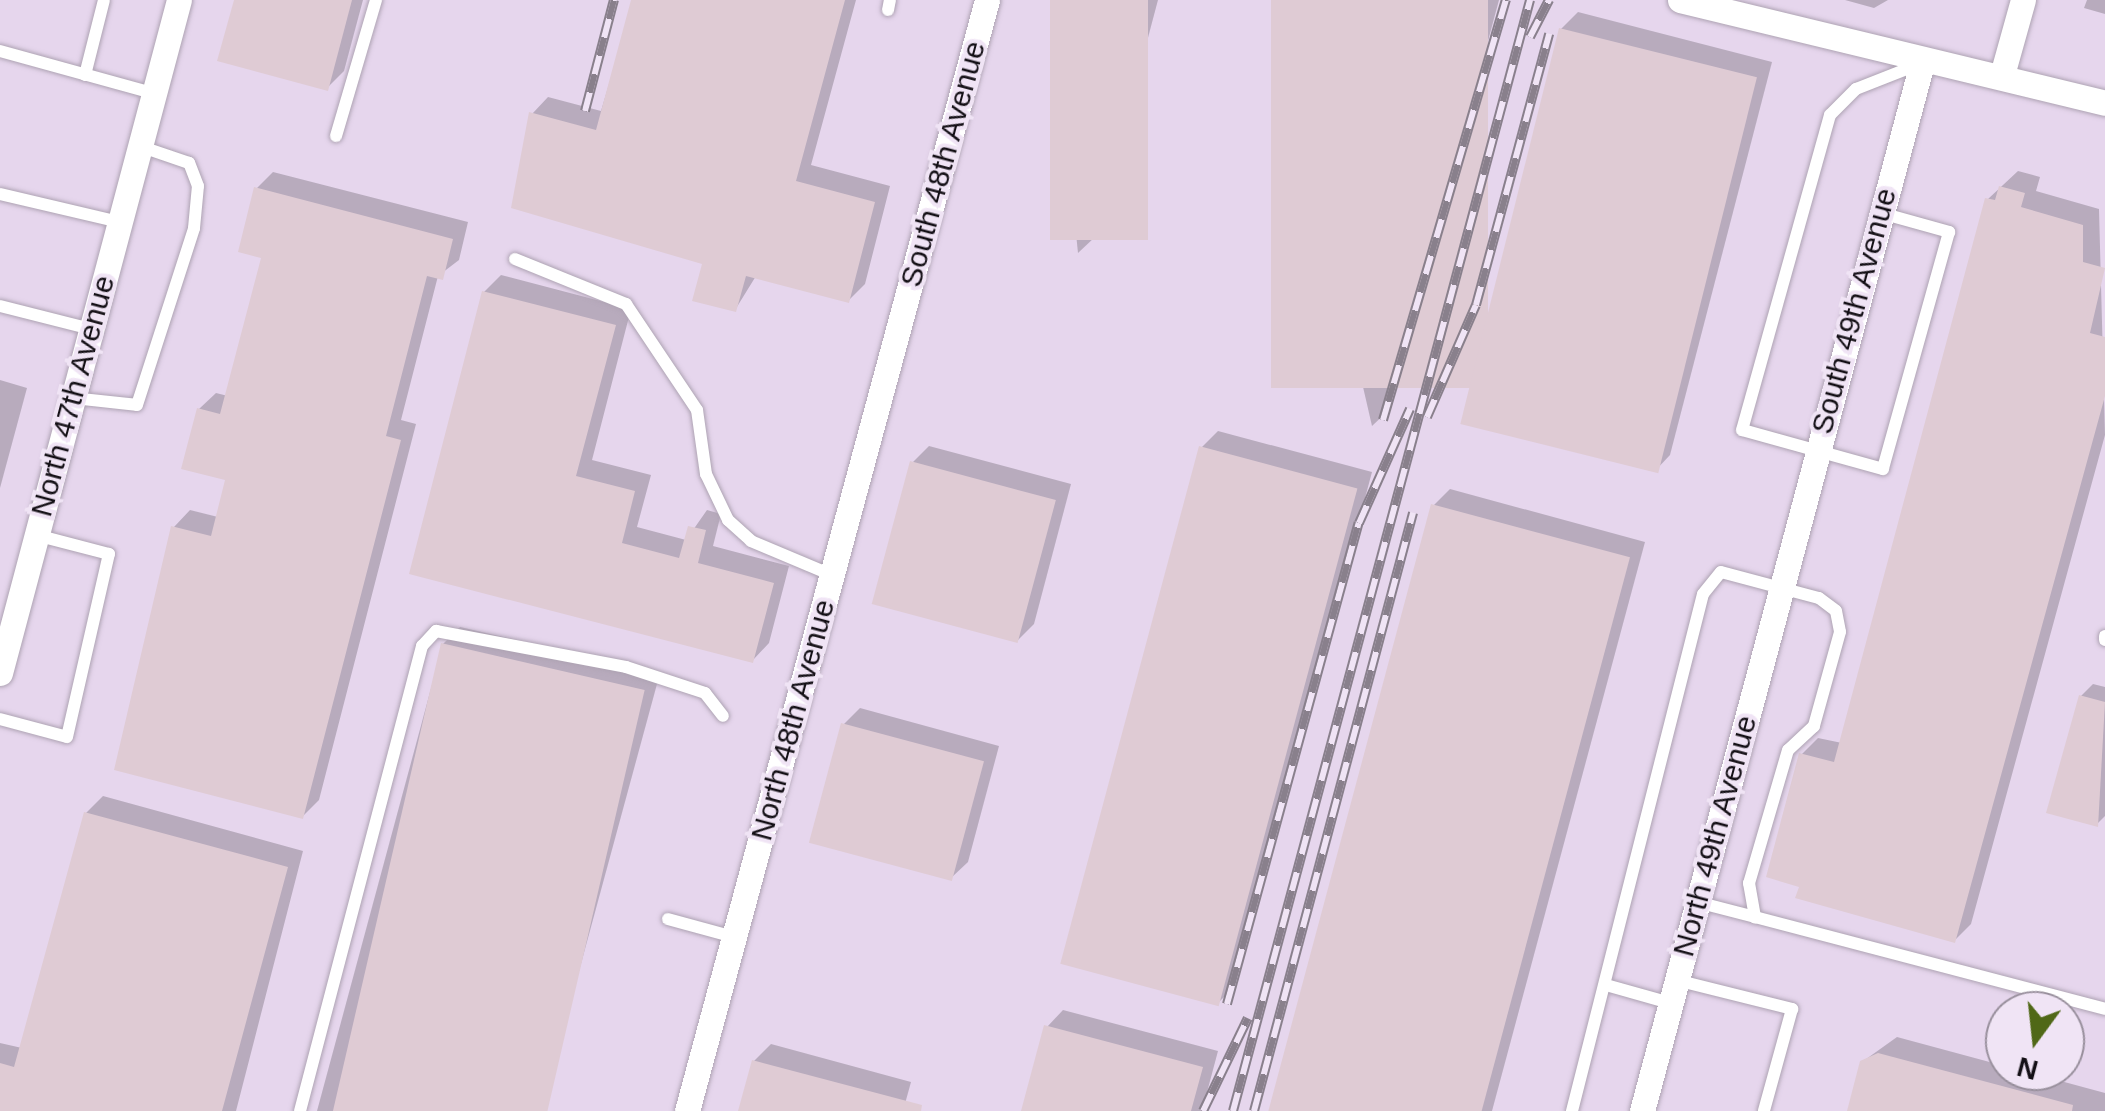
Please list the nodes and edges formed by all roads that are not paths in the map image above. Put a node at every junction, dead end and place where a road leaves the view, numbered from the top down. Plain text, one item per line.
1 (104, 0) edge
2 (179, 0) edge
3 (376, 0) edge
4 (987, 0) edge
5 (1680, 0) edge
6 (2022, 0) edge
7 (0, 52) edge
8 (1922, 63) junction
9 (85, 75) junction
10 (2002, 75) junction
11 (153, 93) junction
12 (2105, 103) edge
13 (336, 136) dead end
14 (139, 146) junction
15 (0, 194) edge
16 (1880, 213) junction
17 (119, 222) junction
18 (515, 258) dead end
19 (0, 306) edge
20 (90, 329) junction
21 (899, 329) joint
22 (73, 398) junction
23 (1816, 450) junction
24 (36, 534) junction
25 (1784, 572) junction
26 (832, 575) junction
27 (7, 615) edge
28 (0, 672) edge
29 (723, 716) dead end
30 (0, 719) edge
31 (1697, 902) junction
32 (1755, 917) junction
33 (668, 919) dead end
34 (734, 937) junction
35 (1606, 985) junction
36 (1673, 991) junction
37 (2105, 1009) edge
38 (300, 1111) edge
39 (687, 1111) edge
40 (1572, 1111) edge
41 (1642, 1111) edge
42 (1764, 1111) edge

1 - 9 lane
2 - 11 street, North 47th Avenue
3 - 13 lane
4 - 21 street, South 48th Avenue
5 - 8 street
6 - 10 street
7 - 9 lane
8 - 10 street
8 - 16 street, South 49th Avenue
8 - 23 lane
9 - 11 lane
10 - 12 street
11 - 14 street, North 47th Avenue
14 - 17 street, North 47th Avenue
14 - 22 lane
15 - 17 lane
16 - 23 street, South 49th Avenue
16 - 23 lane
17 - 20 street, North 47th Avenue
18 - 26 lane
19 - 20 lane
20 - 22 street, North 47th Avenue
21 - 26 street, North 48th Avenue
22 - 24 street, North 47th Avenue
23 - 25 street, South 49th Avenue
24 - 27 street, North 47th Avenue
24 - 30 lane
25 - 31 street, North 49th Avenue
25 - 32 lane
25 - 35 lane
26 - 34 street, North 48th Avenue
27 - 28 street, North 47th Avenue
29 - 38 lane
31 - 32 lane
31 - 36 street, North 49th Avenue
32 - 37 lane
33 - 34 lane
34 - 39 street, North 48th Avenue
35 - 36 lane
35 - 40 lane
36 - 41 street, North 49th Avenue
36 - 42 lane

